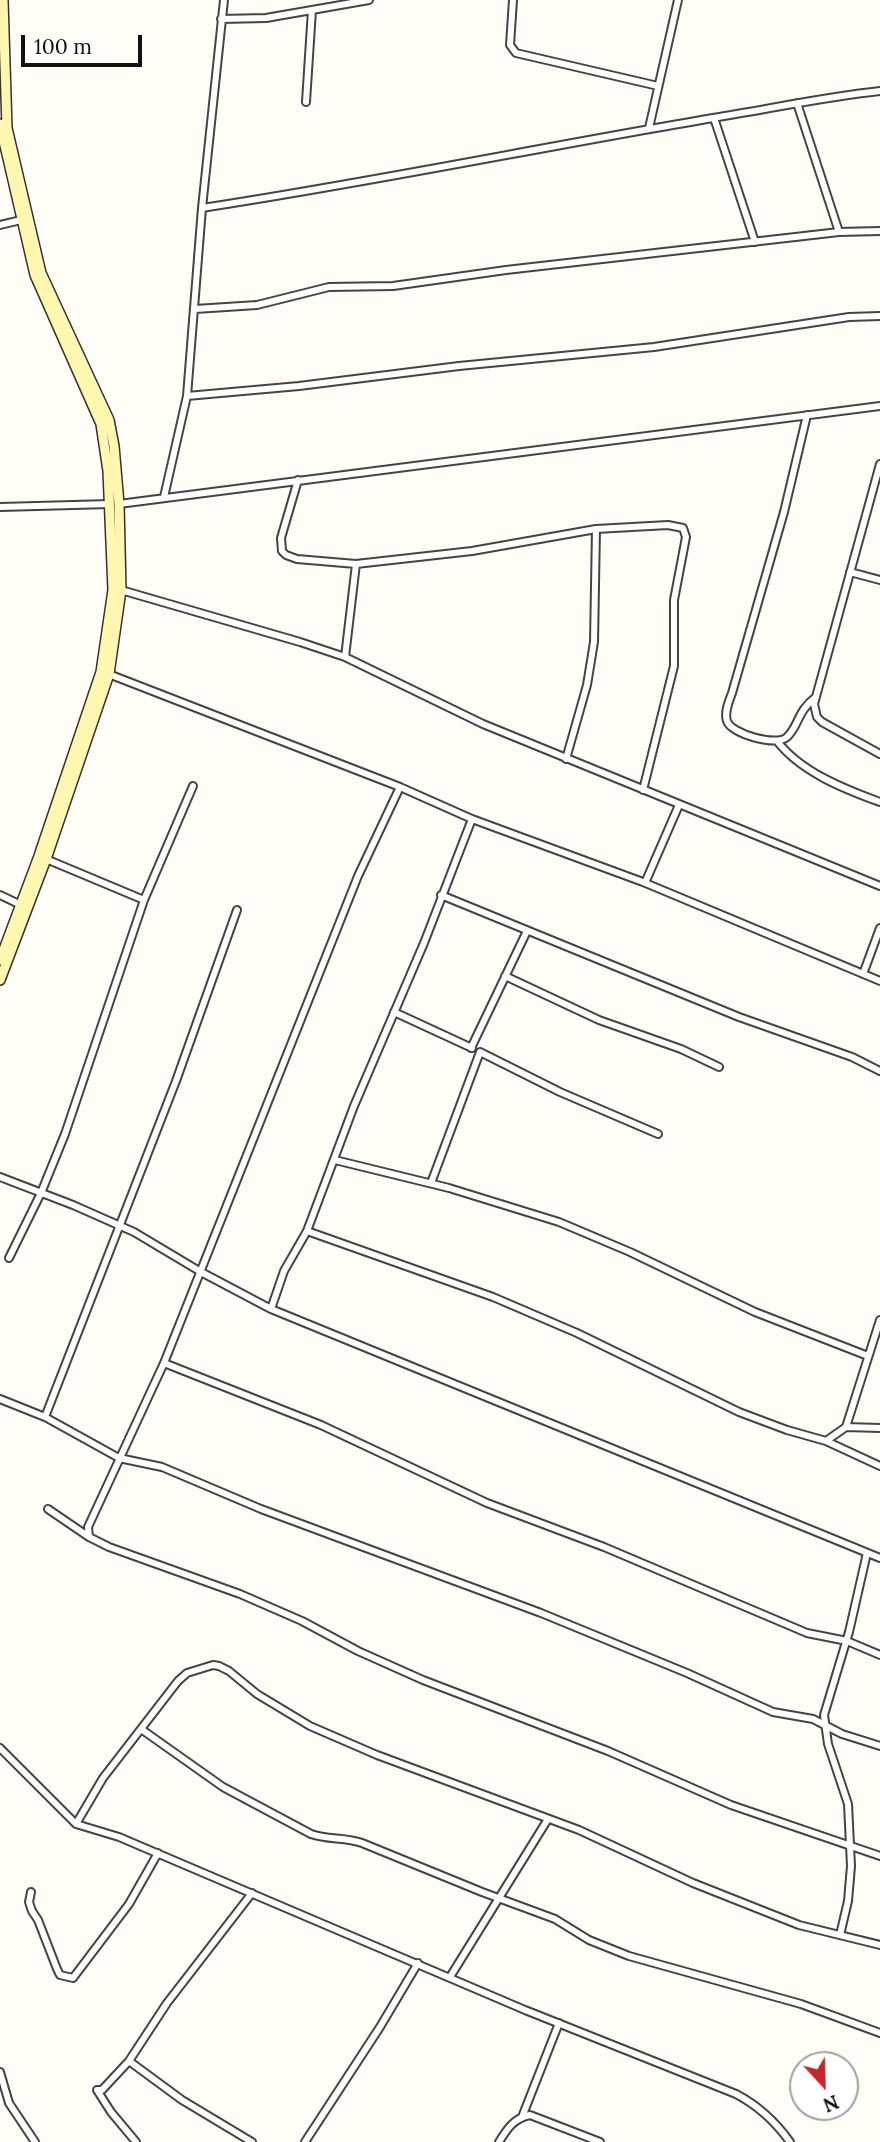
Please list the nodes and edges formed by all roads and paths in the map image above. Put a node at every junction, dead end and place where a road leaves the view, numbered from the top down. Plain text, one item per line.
1 (3, 0) edge
2 (224, 0) edge
3 (369, 0) edge
4 (513, 0) edge
5 (678, 0) edge
6 (312, 10) junction
7 (222, 19) junction
8 (658, 86) junction
9 (880, 91) edge
10 (306, 102) dead end
11 (797, 103) junction
12 (714, 118) junction
13 (2, 127) edge
14 (649, 128) junction
15 (202, 208) junction
16 (21, 220) junction
17 (0, 225) edge
18 (880, 231) edge
19 (839, 232) junction
20 (755, 242) junction
21 (195, 309) junction
22 (880, 316) edge
23 (187, 396) junction
24 (880, 405) edge
25 (807, 415) junction
26 (880, 464) edge
27 (298, 480) junction
28 (876, 490) edge
29 (164, 497) junction
30 (115, 504) junction
31 (0, 507) edge
32 (596, 529) junction
33 (356, 564) junction
34 (850, 572) junction
35 (880, 580) edge
36 (121, 590) junction
37 (345, 657) junction
38 (105, 673) junction
39 (816, 697) junction
40 (777, 741) junction
41 (880, 754) edge
42 (566, 759) junction
43 (193, 786) dead end
44 (400, 787) junction
45 (643, 790) junction
46 (880, 802) edge
47 (679, 805) junction
48 (472, 819) junction
49 (47, 859) junction
50 (645, 883) junction
51 (880, 886) edge
52 (0, 895) edge
53 (441, 895) junction
54 (144, 900) junction
55 (21, 905) junction
56 (237, 910) dead end
57 (880, 928) edge
58 (527, 931) junction
59 (0, 960) edge
60 (863, 974) junction
61 (505, 976) junction
62 (0, 980) edge
63 (880, 981) edge
64 (394, 1012) junction
65 (471, 1048) junction
66 (480, 1052) junction
67 (719, 1067) dead end
68 (880, 1071) edge
69 (658, 1134) dead end
70 (335, 1160) junction
71 (0, 1177) edge
72 (430, 1183) junction
73 (41, 1193) junction
74 (118, 1225) junction
75 (307, 1231) junction
76 (9, 1258) dead end
77 (201, 1272) junction
78 (271, 1309) junction
79 (880, 1320) edge
80 (868, 1356) junction
81 (164, 1363) junction
82 (0, 1399) edge
83 (44, 1417) junction
84 (846, 1427) junction
85 (880, 1428) edge
86 (826, 1441) junction
87 (119, 1458) junction
88 (880, 1466) edge
89 (48, 1509) dead end
90 (89, 1537) junction
91 (867, 1553) junction
92 (880, 1558) edge
93 (846, 1641) junction
94 (880, 1655) edge
95 (824, 1724) junction
96 (141, 1729) junction
97 (880, 1746) edge
98 (0, 1748) edge
99 (548, 1819) junction
100 (76, 1824) junction
101 (850, 1847) junction
102 (158, 1853) junction
103 (880, 1856) edge
104 (31, 1892) dead end
105 (252, 1893) junction
106 (498, 1898) junction
107 (840, 1935) junction
108 (880, 1945) edge
109 (418, 1963) junction
110 (450, 1977) junction
111 (559, 2023) junction
112 (880, 2033) edge
113 (129, 2062) junction
114 (0, 2072) edge
115 (522, 2117) junction
116 (35, 2142) edge
117 (136, 2142) edge
118 (252, 2142) edge
119 (305, 2142) edge
120 (499, 2142) edge
121 (600, 2142) edge
122 (790, 2142) edge

1 - 13 main road
2 - 7 street
3 - 6 street
4 - 8 street
5 - 8 street
6 - 7 street
6 - 10 street
7 - 15 street
8 - 14 street
9 - 11 street
11 - 12 street
11 - 19 street
12 - 14 street
12 - 20 street
13 - 16 main road
13 - 30 main road
14 - 15 street
15 - 21 street
16 - 17 street
16 - 30 main road
18 - 19 street
19 - 20 street
20 - 21 street
21 - 23 street
22 - 23 street
23 - 29 street
24 - 25 street
25 - 27 street
25 - 40 street
26 - 28 street
27 - 29 street
27 - 33 street
28 - 34 street
29 - 30 street
30 - 31 street
30 - 36 main road
30 - 38 main road
32 - 33 street
32 - 42 street
32 - 45 street
33 - 37 street
34 - 35 street
34 - 39 street
36 - 37 street
36 - 38 main road
37 - 42 street
38 - 44 street
38 - 49 main road
38 - 55 main road
39 - 40 street
39 - 41 street
40 - 46 street
42 - 45 street
43 - 54 street
44 - 48 street
44 - 77 street
45 - 47 street
47 - 50 street
47 - 51 street
48 - 50 street
48 - 53 street
49 - 54 street
49 - 62 main road
50 - 60 street
52 - 55 street
53 - 58 street
53 - 64 street
54 - 73 street
55 - 59 main road
56 - 74 street
57 - 60 street
58 - 61 street
58 - 68 street
60 - 63 street
61 - 65 street
61 - 67 street
64 - 65 street
64 - 70 street
65 - 66 street
66 - 69 street
66 - 72 street
70 - 72 street
70 - 75 street
71 - 73 street
72 - 80 street
73 - 74 street
73 - 76 street
74 - 77 street
74 - 83 street
75 - 78 street
75 - 86 street
77 - 78 street
77 - 81 street
78 - 91 street
79 - 80 street
80 - 84 street
81 - 87 street
81 - 93 street
82 - 83 street
83 - 87 street
84 - 85 street
84 - 86 street
86 - 88 street
87 - 90 street
87 - 95 street
89 - 90 street
90 - 101 street
91 - 92 street
91 - 93 street
93 - 94 street
93 - 95 street
95 - 97 street
95 - 101 street
96 - 99 street
96 - 100 street
96 - 106 street
98 - 100 street
99 - 106 street
99 - 107 street
100 - 102 street
101 - 103 street
101 - 107 street
102 - 104 street
102 - 105 street
105 - 109 street
105 - 113 street
106 - 110 street
106 - 112 street
107 - 108 street
109 - 110 street
109 - 119 street
110 - 111 street
111 - 115 street
111 - 122 street
113 - 117 street
113 - 118 street
114 - 116 street
115 - 120 street
115 - 121 street

